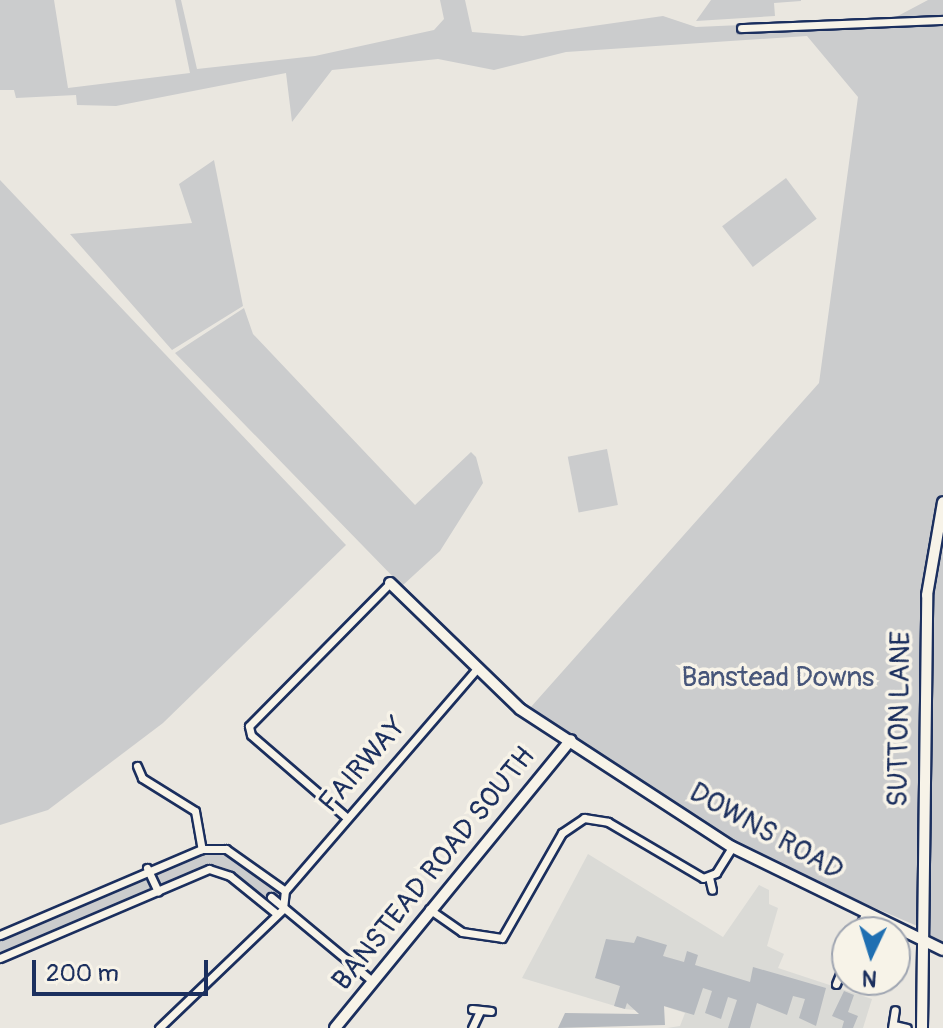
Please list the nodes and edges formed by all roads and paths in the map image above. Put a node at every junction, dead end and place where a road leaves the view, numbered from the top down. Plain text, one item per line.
1 (943, 20) edge
2 (741, 28) dead end
3 (943, 502) edge
4 (390, 583) joint
5 (476, 670) junction
6 (571, 740) junction
7 (137, 766) dead end
8 (346, 817) junction
9 (732, 847) junction
10 (202, 849) junction
11 (147, 868) junction
12 (709, 877) junction
13 (282, 889) junction
14 (712, 890) dead end
15 (158, 892) junction
16 (268, 901) junction
17 (429, 909) junction
18 (280, 911) junction
19 (865, 914) joint
20 (0, 935) edge
21 (919, 938) junction
22 (943, 950) edge
23 (0, 958) edge
24 (372, 981) junction
25 (895, 1010) dead end
26 (491, 1011) dead end
27 (893, 1026) edge
28 (159, 1028) edge
29 (336, 1028) edge
30 (472, 1028) edge
31 (907, 1028) edge
32 (922, 1028) edge

1 - 2 street
3 - 21 street, SUTTON LANE
4 - 5 street, DOWNS ROAD
4 - 8 street
5 - 6 street, DOWNS ROAD
5 - 8 street, FAIRWAY
6 - 9 street, DOWNS ROAD
6 - 17 street, BANSTEAD ROAD SOUTH
7 - 10 street
8 - 13 street, FAIRWAY
9 - 12 street
9 - 19 street, DOWNS ROAD
10 - 11 street
10 - 13 street
11 - 15 street
11 - 20 street
12 - 14 street
12 - 17 street
13 - 16 street, FAIRWAY
13 - 18 street
15 - 16 street
15 - 23 street
16 - 18 street
17 - 24 street, BANSTEAD ROAD SOUTH
18 - 24 street
18 - 28 street
19 - 21 street, DOWNS ROAD
21 - 22 street, DOWNS ROAD
21 - 32 street, SUTTON LANE
24 - 29 street, BANSTEAD ROAD SOUTH
25 - 27 street
26 - 30 street
27 - 31 street

